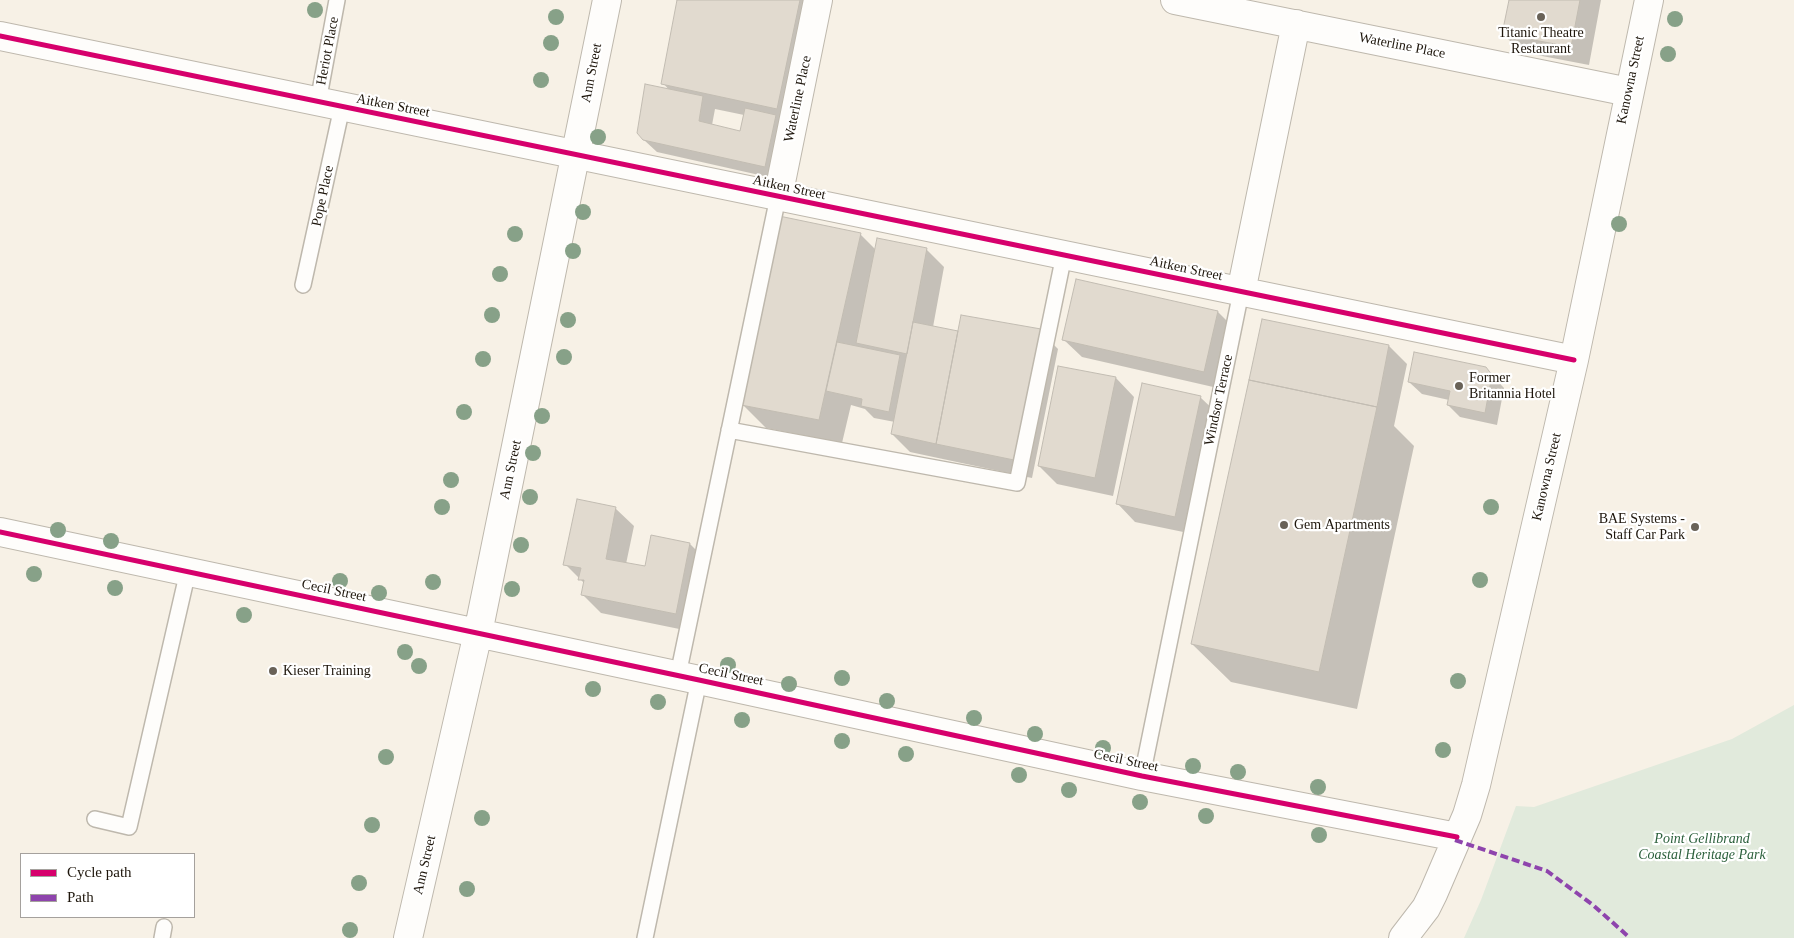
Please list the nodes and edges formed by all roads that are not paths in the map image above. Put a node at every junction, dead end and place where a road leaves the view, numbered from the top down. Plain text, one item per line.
1 (337, 0) edge
2 (607, 0) edge
3 (818, 0) edge
4 (1175, 0) edge
5 (1649, 0) edge
6 (1296, 24) junction
7 (0, 36) edge
8 (1629, 92) junction
9 (330, 105) junction
10 (577, 154) junction
11 (778, 197) junction
12 (1064, 256) junction
13 (303, 285) dead end
14 (1241, 292) junction
15 (1574, 360) junction
16 (729, 430) junction
17 (0, 532) edge
18 (188, 571) junction
19 (478, 633) junction
20 (689, 677) junction
21 (1142, 776) junction
22 (95, 819) dead end
23 (1457, 837) junction
24 (408, 938) edge
25 (645, 938) edge
26 (1403, 938) edge

1 - 9 lane, Heriot Place
2 - 10 street, Ann Street
3 - 11 street, Waterline Place
4 - 6 street, Waterline Place
5 - 8 street, Kanowna Street
6 - 8 street, Waterline Place
6 - 14 street, Windsor Terrace
7 - 9 street, Aitken Street
8 - 15 street, Kanowna Street
9 - 10 street, Aitken Street
9 - 13 lane, Pope Place
10 - 11 street, Aitken Street
10 - 19 street, Ann Street
11 - 12 street, Aitken Street
11 - 16 lane
12 - 14 street, Aitken Street
12 - 16 lane
14 - 15 street, Aitken Street
14 - 21 lane, Windsor Terrace
15 - 23 street, Kanowna Street
16 - 20 lane
17 - 18 street, Cecil Street
18 - 19 street, Cecil Street
18 - 22 lane
19 - 20 street, Cecil Street
19 - 24 street, Ann Street
20 - 21 street, Cecil Street
20 - 25 lane
21 - 23 street, Cecil Street
23 - 26 street, Kanowna Street

